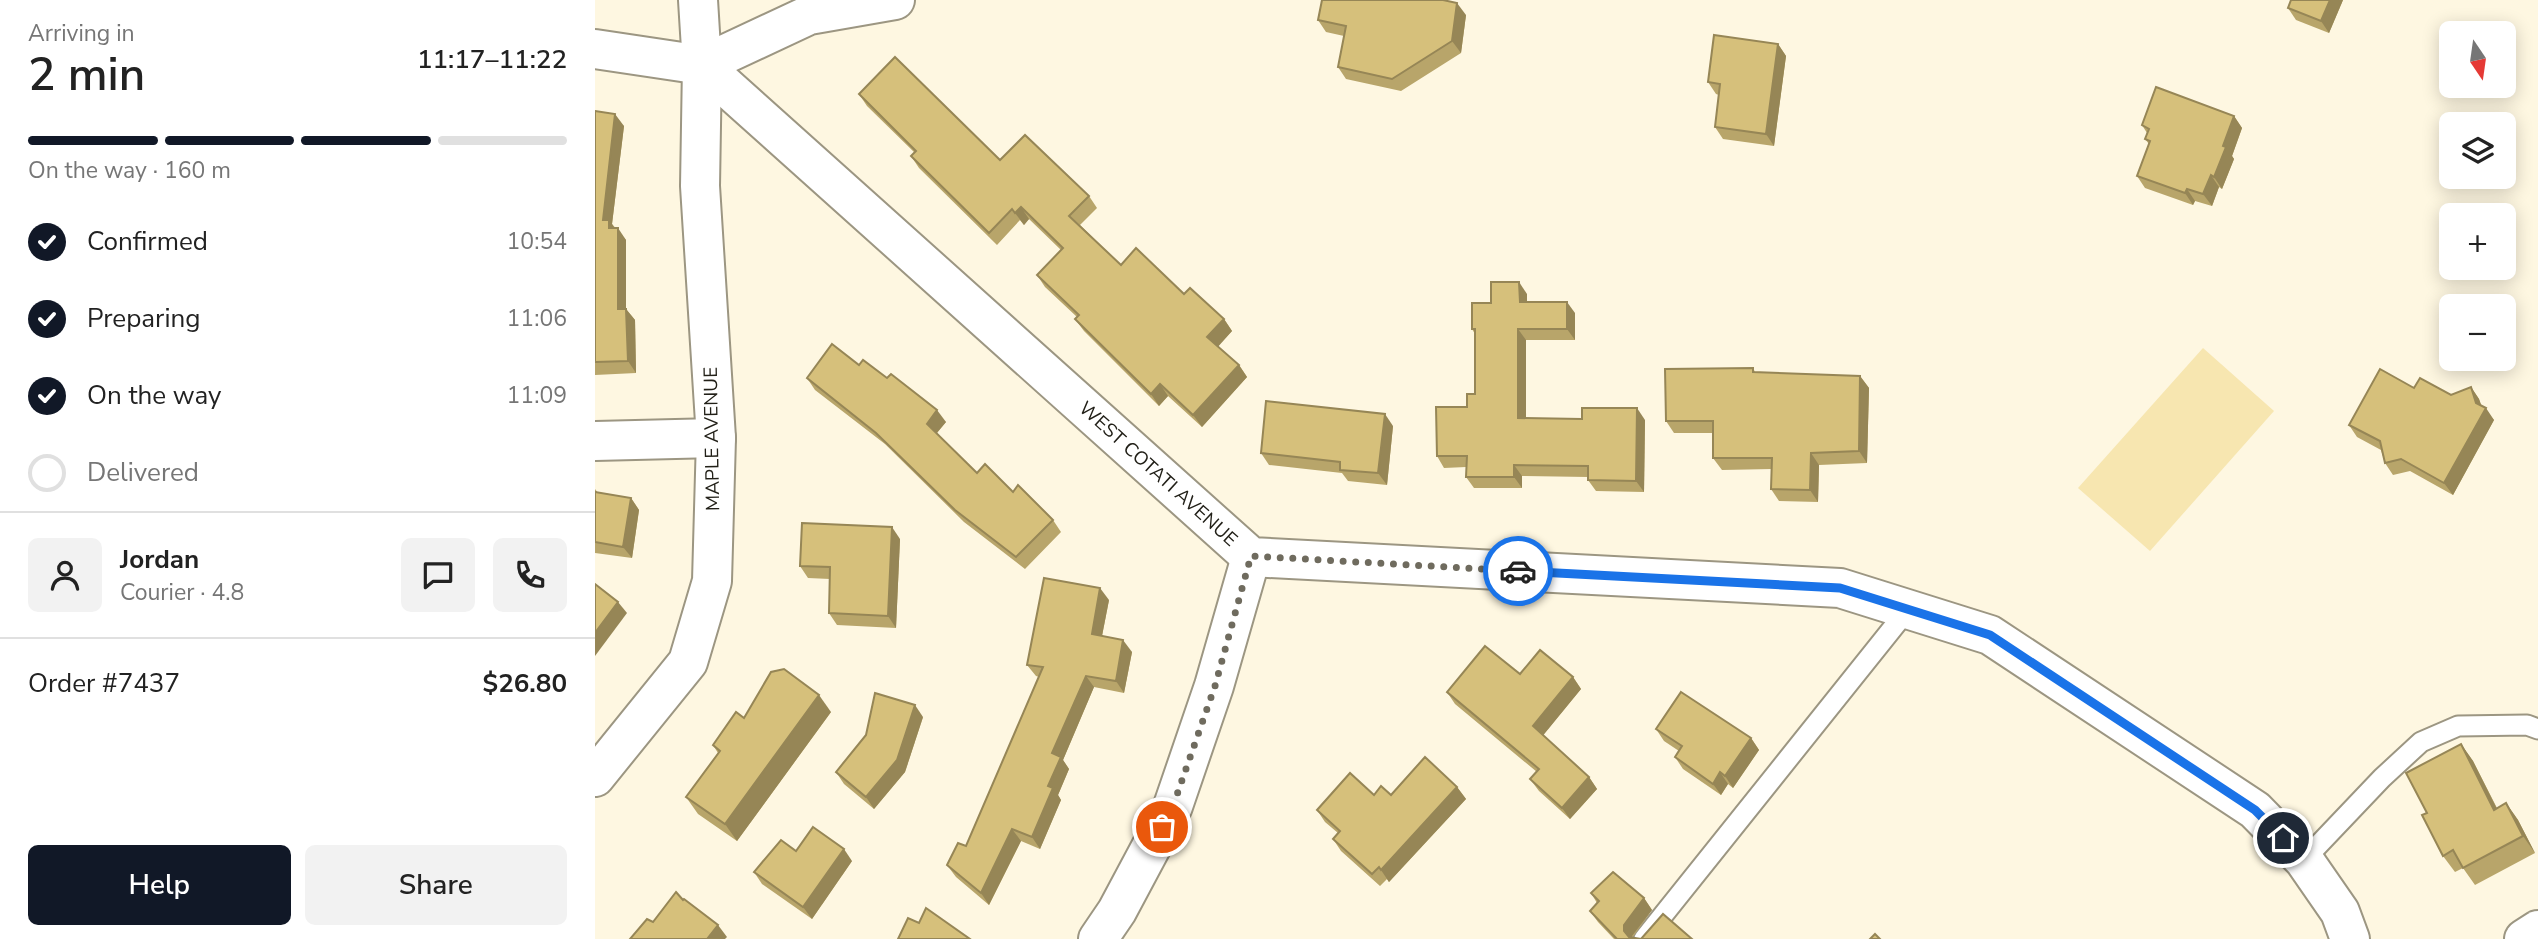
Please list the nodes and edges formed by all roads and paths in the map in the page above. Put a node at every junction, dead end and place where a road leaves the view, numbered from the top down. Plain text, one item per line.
1 (698, 0) edge
2 (895, 0) edge
3 (595, 49) edge
4 (702, 65) junction
5 (716, 438) junction
6 (595, 441) edge
7 (1251, 556) junction
8 (1908, 609) junction
9 (2538, 729) edge
10 (595, 777) edge
11 (2304, 860) junction
12 (2538, 930) edge
13 (1098, 939) edge
14 (1644, 939) edge
15 (2350, 939) edge
16 (2524, 939) edge

1 - 4 street, MAPLE AVENUE
2 - 4 street
3 - 4 street
4 - 5 street, MAPLE AVENUE
4 - 7 street, WEST COTATI AVENUE
5 - 6 street
5 - 10 street, MAPLE AVENUE
7 - 8 street, WEST COTATI AVENUE
7 - 13 street
8 - 11 street, WEST COTATI AVENUE
8 - 14 lane
9 - 11 lane
11 - 15 street, WEST COTATI AVENUE
12 - 16 street

